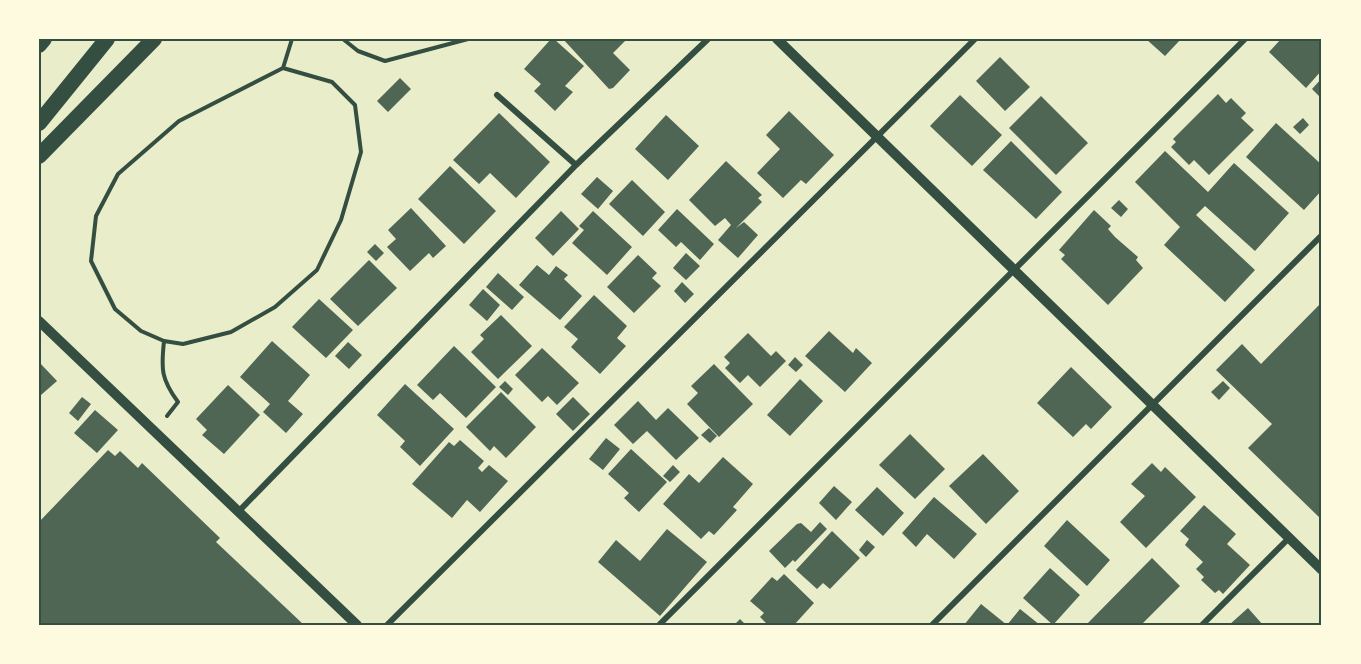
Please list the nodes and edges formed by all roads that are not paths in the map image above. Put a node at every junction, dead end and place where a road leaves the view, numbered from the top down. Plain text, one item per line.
1 (44, 39) edge
2 (106, 39) edge
3 (154, 39) edge
4 (708, 39) edge
5 (777, 39) edge
6 (975, 39) edge
7 (1245, 39) edge
8 (39, 45) edge
9 (497, 94) dead end
10 (39, 123) edge
11 (877, 136) junction
12 (39, 156) edge
13 (576, 165) junction
14 (1322, 235) edge
15 (1014, 270) junction
16 (39, 321) edge
17 (1152, 404) junction
18 (239, 511) junction
19 (1289, 538) junction
20 (1322, 570) edge
21 (357, 625) edge
22 (387, 625) edge
23 (659, 625) edge
24 (932, 625) edge
25 (1202, 625) edge

1 - 8 highway
2 - 10 highway
3 - 12 highway
4 - 13 street
5 - 11 street
6 - 11 street
7 - 15 street
9 - 13 street
11 - 15 street
11 - 22 street
13 - 18 street
14 - 17 street
15 - 17 street
15 - 23 street
16 - 18 street
17 - 19 street
17 - 24 street
18 - 21 street
19 - 20 street
19 - 25 street

